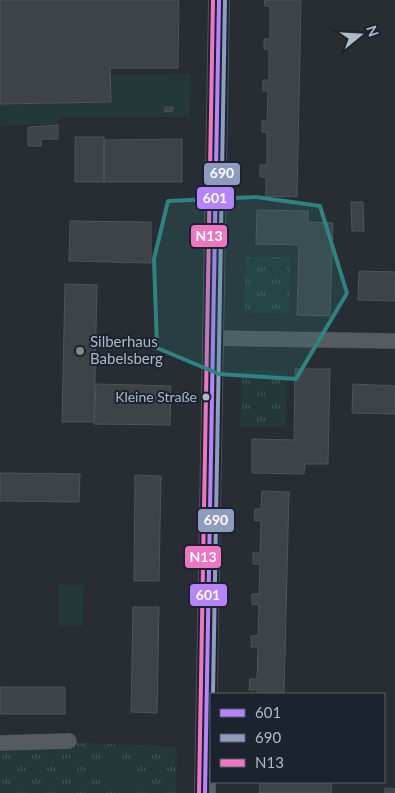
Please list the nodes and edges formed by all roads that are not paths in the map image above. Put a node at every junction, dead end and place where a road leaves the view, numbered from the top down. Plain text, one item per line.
1 (219, 0) edge
2 (213, 338) junction
3 (395, 341) edge
4 (69, 741) dead end
5 (0, 743) edge
6 (205, 793) edge

1 - 2 street
2 - 3 street
2 - 6 street
4 - 5 street

